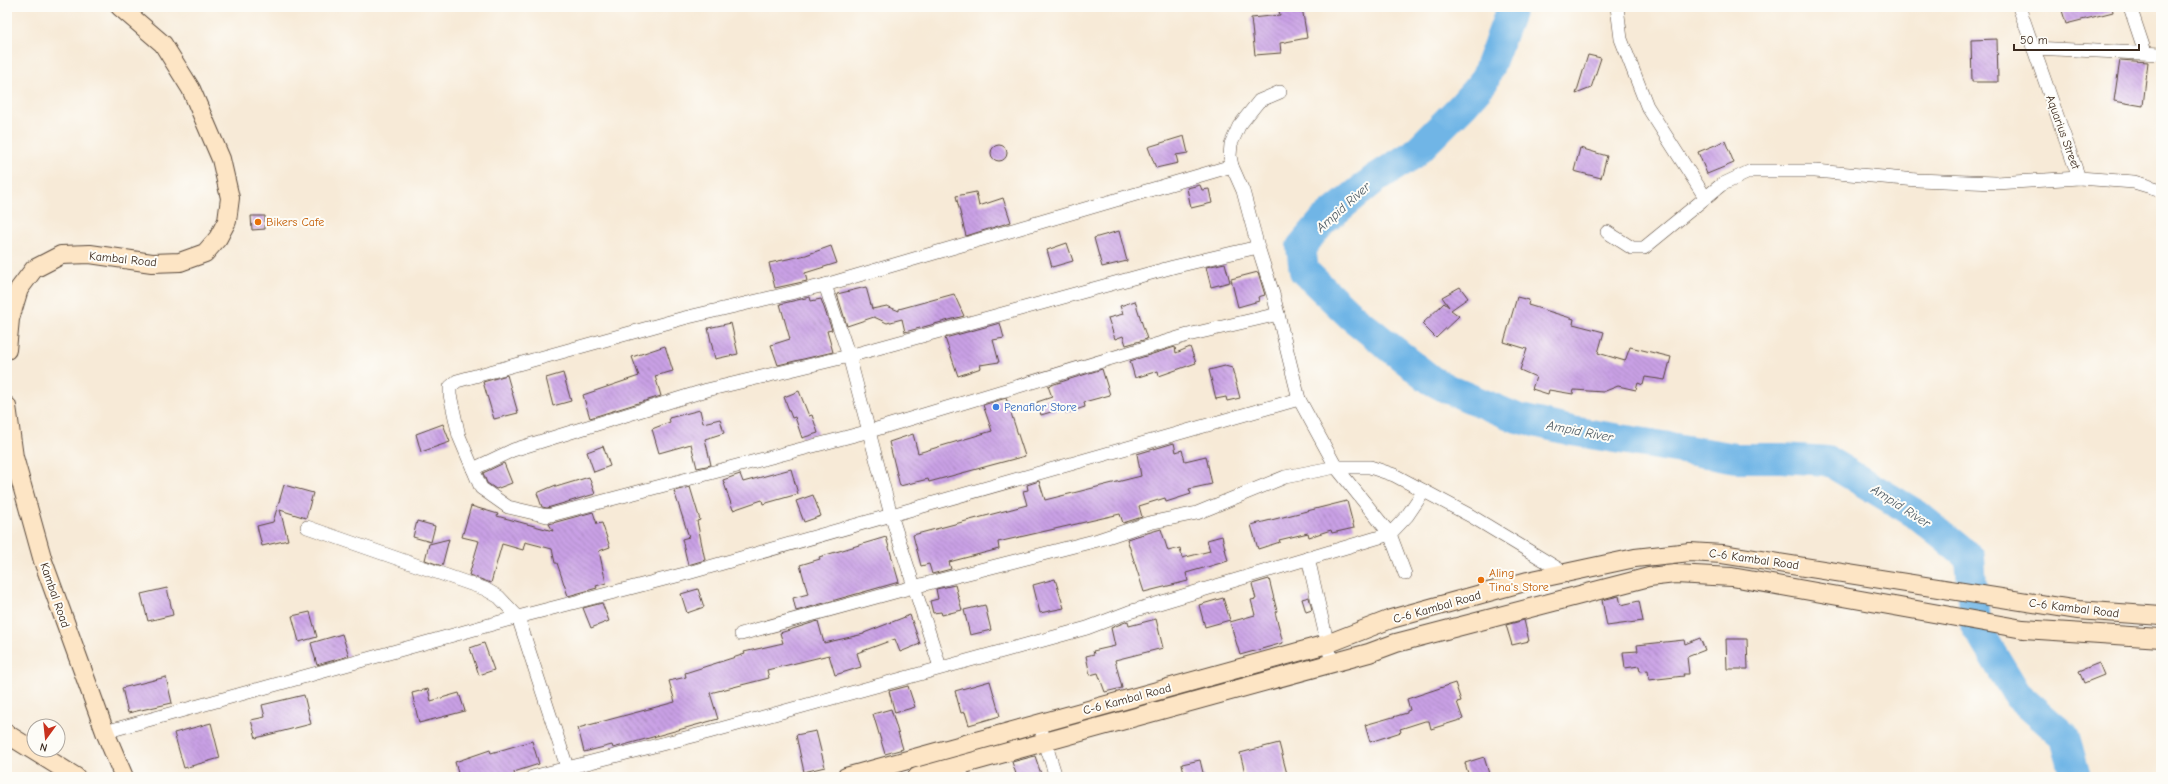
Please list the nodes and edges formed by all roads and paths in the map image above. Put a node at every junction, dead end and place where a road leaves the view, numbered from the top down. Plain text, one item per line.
1 (120, 7) edge
2 (1617, 7) edge
3 (2020, 7) edge
4 (2130, 7) edge
5 (2033, 48) junction
6 (2145, 52) junction
7 (2161, 54) edge
8 (1280, 92) dead end
9 (1232, 166) junction
10 (2079, 178) junction
11 (2161, 190) edge
12 (1705, 197) junction
13 (1607, 232) dead end
14 (1258, 247) junction
15 (825, 285) junction
16 (1278, 314) junction
17 (7, 350) edge
18 (849, 356) junction
19 (1300, 399) junction
20 (7, 406) edge
21 (870, 431) junction
22 (1336, 467) junction
23 (473, 469) junction
24 (1424, 491) junction
25 (892, 515) junction
26 (307, 527) dead end
27 (1390, 534) junction
28 (1308, 558) junction
29 (1405, 574) dead end
30 (1567, 574) junction
31 (914, 587) junction
32 (2161, 616) edge
33 (518, 617) junction
34 (741, 634) dead end
35 (2161, 638) edge
36 (1327, 644) junction
37 (1332, 663) junction
38 (940, 667) junction
39 (1039, 723) junction
40 (105, 732) junction
41 (7, 734) edge
42 (1045, 742) junction
43 (567, 767) junction
44 (960, 771) edge
45 (76, 777) edge
46 (124, 777) edge
47 (532, 777) edge
48 (846, 777) edge
49 (917, 777) edge
50 (1056, 777) edge

1 - 17 main road, Kambal Road
2 - 12 street
3 - 5 street, Aquarius Street
4 - 6 street
5 - 6 street
5 - 10 street, Aquarius Street
6 - 7 street
8 - 9 street
9 - 14 street
9 - 15 street
10 - 11 street, Aquarius Street
10 - 12 street
12 - 13 street
14 - 16 street
14 - 18 street
15 - 18 street
15 - 23 street
16 - 19 street
16 - 21 street
18 - 21 street
18 - 23 street
19 - 22 street
19 - 25 street
20 - 40 main road, Kambal Road
21 - 23 street
21 - 25 street
22 - 24 street
22 - 27 street
22 - 31 street
24 - 27 street
24 - 30 street
25 - 31 street
25 - 33 street
26 - 33 street
27 - 28 street
27 - 29 street
28 - 36 street
28 - 38 street
30 - 32 main road, C-6 Kambal Road
30 - 36 main road, C-6 Kambal Road
31 - 34 street
31 - 38 street
33 - 40 street
33 - 43 street
35 - 37 main road, C-6 Kambal Road
36 - 37 street
36 - 39 main road, C-6 Kambal Road
37 - 42 main road, C-6 Kambal Road
38 - 43 street
39 - 42 street
39 - 48 main road, C-6 Kambal Road
40 - 46 main road, Kambal Road
41 - 45 main road
42 - 44 main road, C-6 Kambal Road
42 - 50 street
43 - 47 street
44 - 49 main road, C-6 Kambal Road

